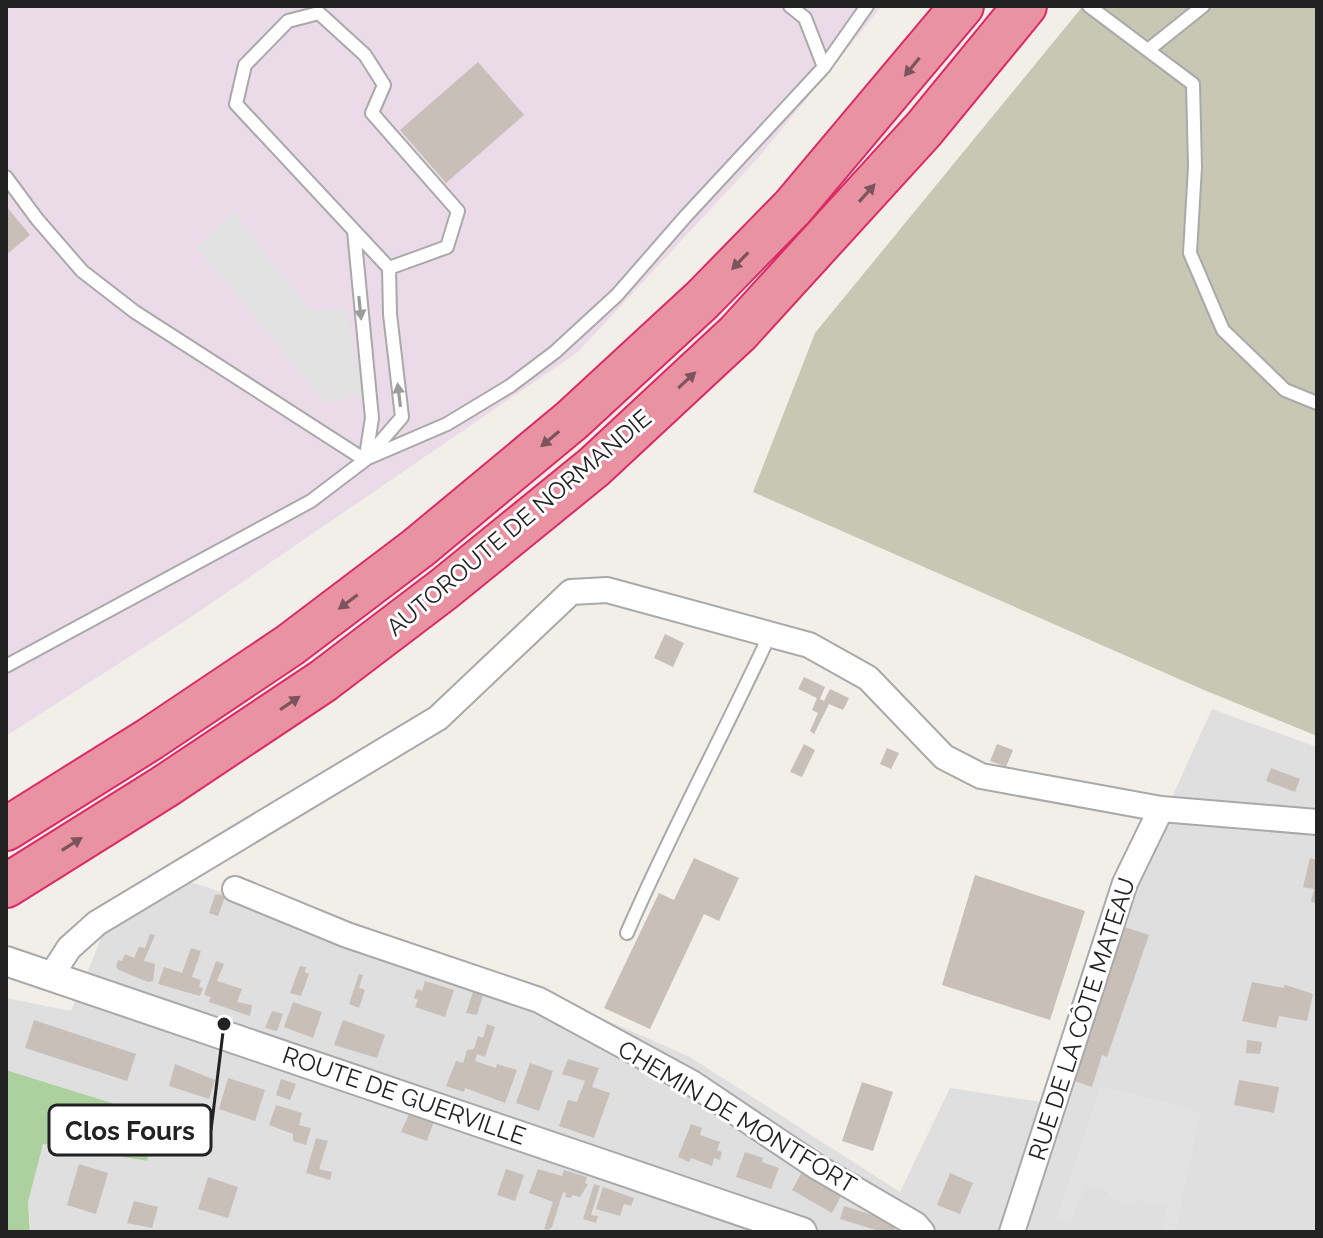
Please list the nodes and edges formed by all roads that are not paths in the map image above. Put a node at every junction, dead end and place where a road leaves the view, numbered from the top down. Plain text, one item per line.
1 (790, 6) edge
2 (867, 6) edge
3 (962, 6) edge
4 (1089, 6) edge
5 (1203, 6) edge
6 (1023, 8) edge
7 (1148, 50) junction
8 (824, 67) junction
9 (6, 177) edge
10 (354, 231) junction
11 (389, 268) junction
12 (1317, 403) edge
13 (365, 460) junction
14 (771, 632) junction
15 (6, 666) edge
16 (1161, 809) junction
17 (1317, 822) edge
18 (6, 829) edge
19 (6, 886) edge
20 (235, 889) dead end
21 (627, 933) dead end
22 (6, 961) edge
23 (51, 976) junction
24 (802, 1232) edge
25 (922, 1232) edge
26 (1012, 1232) edge

1 - 8 lane
2 - 8 lane
3 -> 18 highway, AUTOROUTE DE NORMANDIE
4 - 7 lane
5 - 7 lane
19 -> 6 highway, AUTOROUTE DE NORMANDIE
7 - 12 lane
8 - 13 lane
9 - 13 lane
10 - 11 lane
10 - 11 lane
10 -> 13 lane
13 -> 11 lane
13 - 15 lane
14 - 16 street
14 - 21 lane
14 - 23 street
16 - 17 street
16 - 26 street, RUE DE LA CÔTE MATEAU
20 - 25 street, CHEMIN DE MONTFORT
22 - 23 street, ROUTE DE GUERVILLE
23 - 24 street, ROUTE DE GUERVILLE

